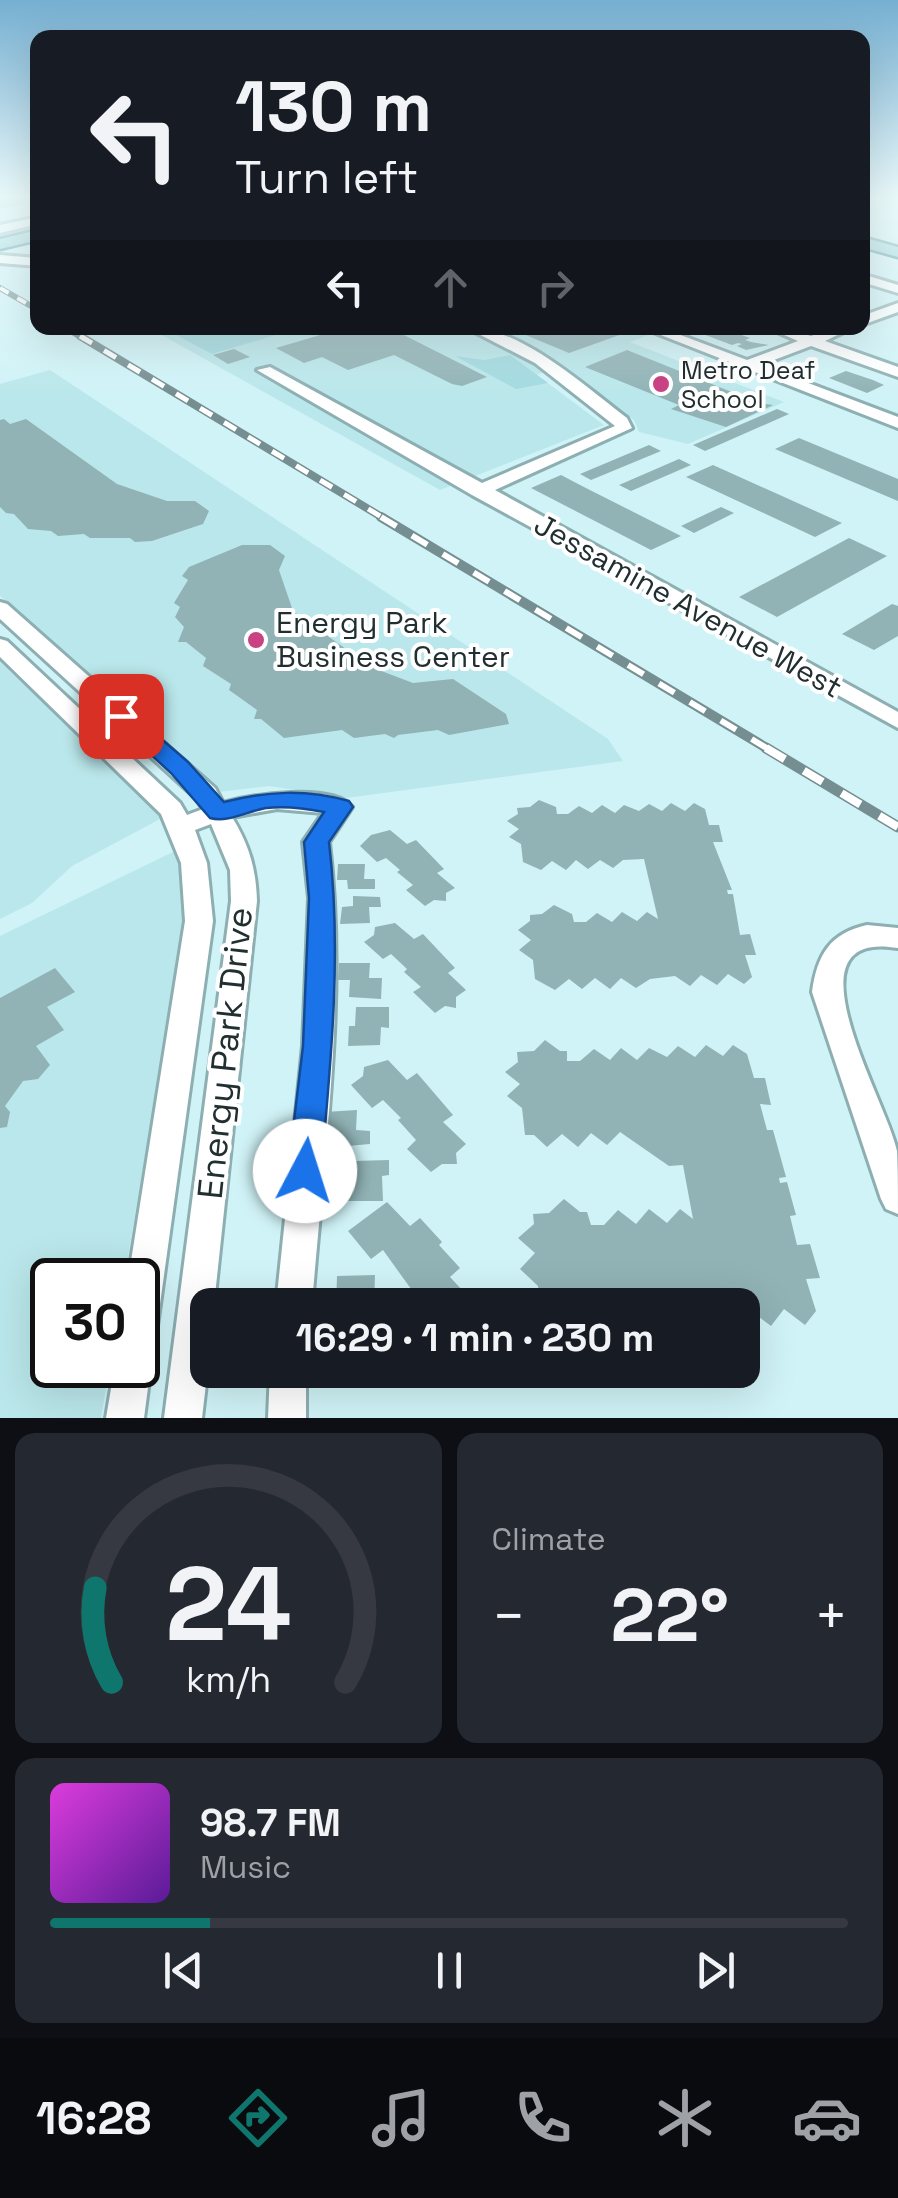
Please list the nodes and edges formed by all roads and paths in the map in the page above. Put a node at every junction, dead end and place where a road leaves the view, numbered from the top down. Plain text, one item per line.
1 (870, 280) edge
2 (898, 289) edge
3 (898, 307) edge
4 (870, 316) edge
5 (870, 319) edge
6 (898, 327) edge
7 (488, 335) edge
8 (669, 335) edge
9 (796, 335) edge
10 (826, 335) edge
11 (811, 340) junction
12 (748, 365) junction
13 (265, 370) dead end
14 (898, 372) edge
15 (898, 423) edge
16 (478, 491) junction
17 (0, 608) edge
18 (0, 646) edge
19 (898, 721) edge
20 (219, 812) junction
21 (181, 826) junction
22 (898, 938) edge
23 (898, 1199) edge
24 (149, 1258) edge
25 (296, 1288) edge
26 (130, 1388) edge
27 (288, 1388) edge
28 (125, 1418) edge
29 (183, 1418) edge
30 (287, 1418) edge

1 - 2 street
3 - 4 street
5 - 6 street
7 - 16 street
8 - 12 street
9 - 11 street
10 - 11 street
11 - 12 street
11 - 14 street
12 - 15 street
13 - 16 street, Jessamine Avenue West
16 - 19 street, Jessamine Avenue West
17 - 20 street, Energy Park Drive
18 - 21 street, Energy Park Drive
20 - 21 street
20 - 25 street
20 - 29 street, Energy Park Drive
21 - 24 street, Energy Park Drive
22 - 23 street
26 - 28 street
27 - 30 street

